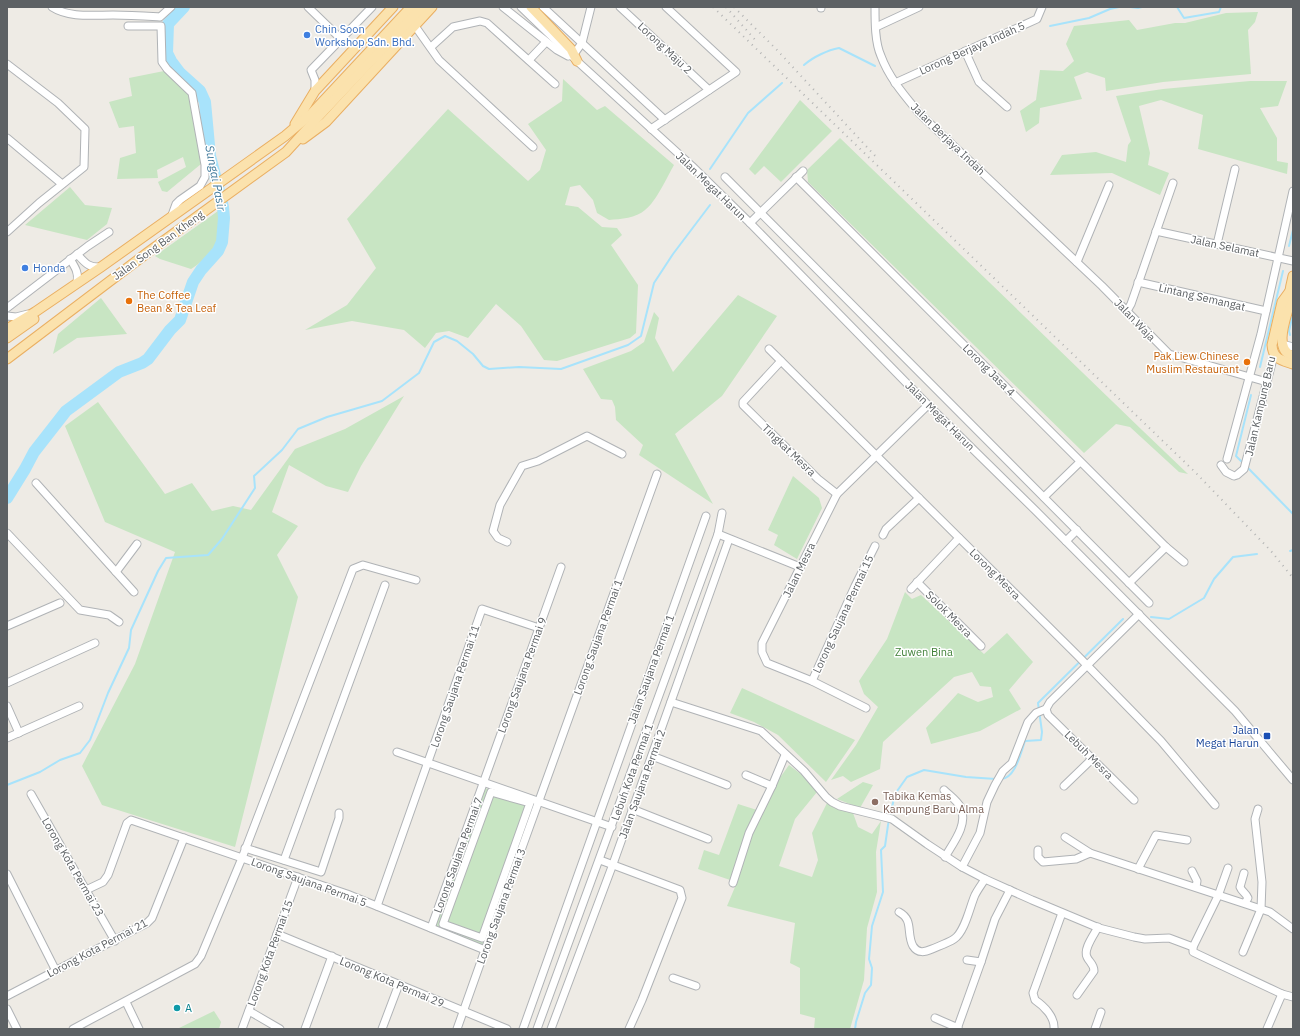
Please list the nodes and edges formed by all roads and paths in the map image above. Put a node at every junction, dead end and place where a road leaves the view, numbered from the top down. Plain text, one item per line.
1 (52, 7) edge
2 (113, 7) edge
3 (171, 7) edge
4 (308, 7) edge
5 (372, 7) edge
6 (393, 7) edge
7 (411, 7) edge
8 (422, 7) edge
9 (432, 7) edge
10 (503, 7) edge
11 (521, 7) edge
12 (531, 7) edge
13 (543, 7) edge
14 (620, 7) edge
15 (666, 7) edge
16 (875, 7) edge
17 (919, 7) edge
18 (1042, 7) edge
19 (589, 8) edge
20 (113, 15) junction
21 (128, 26) dead end
22 (415, 26) junction
23 (876, 26) junction
24 (341, 39) junction
25 (546, 42) junction
26 (582, 43) junction
27 (431, 47) junction
28 (965, 51) junction
29 (575, 57) junction
30 (530, 60) junction
31 (7, 64) edge
32 (315, 80) junction
33 (325, 80) junction
34 (895, 83) junction
35 (555, 84) dead end
36 (709, 90) junction
37 (315, 91) junction
38 (1007, 106) dead end
39 (314, 115) junction
40 (665, 120) junction
41 (651, 129) junction
42 (292, 131) junction
43 (7, 138) edge
44 (533, 148) dead end
45 (286, 152) junction
46 (1236, 169) dead end
47 (803, 171) dead end
48 (725, 177) dead end
49 (796, 177) junction
50 (1173, 183) dead end
51 (62, 184) junction
52 (1108, 185) dead end
53 (1293, 191) edge
54 (760, 212) junction
55 (172, 215) junction
56 (1027, 215) joint
57 (750, 223) junction
58 (1156, 231) junction
59 (7, 232) edge
60 (109, 232) dead end
61 (1217, 244) junction
62 (77, 254) junction
63 (1278, 258) junction
64 (70, 260) junction
65 (1293, 261) edge
66 (1077, 262) junction
67 (101, 267) junction
68 (86, 276) junction
69 (1293, 276) edge
70 (77, 282) junction
71 (1138, 282) junction
72 (1290, 296) edge
73 (7, 308) edge
74 (1126, 311) junction
75 (1266, 311) junction
76 (35, 312) junction
77 (7, 316) edge
78 (7, 329) edge
79 (7, 338) edge
80 (1282, 344) junction
81 (23, 347) junction
82 (1293, 347) edge
83 (7, 349) edge
84 (768, 349) dead end
85 (1274, 355) junction
86 (1293, 356) edge
87 (7, 358) edge
88 (781, 361) junction
89 (1293, 364) edge
90 (1250, 377) junction
91 (1267, 382) junction
92 (928, 405) junction
93 (622, 454) dead end
94 (876, 456) junction
95 (1227, 459) dead end
96 (1080, 462) junction
97 (1221, 465) dead end
98 (657, 474) dead end
99 (36, 483) dead end
100 (837, 494) junction
101 (1044, 497) junction
102 (919, 498) junction
103 (722, 513) dead end
104 (706, 516) dead end
105 (1077, 530) junction
106 (718, 534) junction
107 (8, 535) edge
108 (883, 535) dead end
109 (959, 538) junction
110 (729, 539) junction
111 (1066, 541) junction
112 (507, 542) dead end
113 (137, 544) dead end
114 (875, 546) dead end
115 (1166, 547) junction
116 (1184, 562) dead end
117 (561, 567) dead end
118 (800, 567) junction
119 (116, 572) junction
120 (416, 580) dead end
121 (917, 582) junction
122 (1129, 583) junction
123 (385, 585) dead end
124 (911, 589) dead end
125 (134, 592) dead end
126 (1149, 602) dead end
127 (60, 603) dead end
128 (1139, 614) junction
129 (119, 622) dead end
130 (7, 626) edge
131 (539, 628) junction
132 (95, 643) dead end
133 (981, 646) dead end
134 (1083, 661) junction
135 (812, 681) junction
136 (7, 683) edge
137 (671, 702) junction
138 (7, 706) edge
139 (79, 706) dead end
140 (866, 708) dead end
141 (1041, 711) junction
142 (19, 733) junction
143 (7, 738) edge
144 (397, 752) dead end
145 (785, 755) junction
146 (652, 756) junction
147 (1092, 759) junction
148 (428, 763) junction
149 (746, 775) dead end
150 (1293, 780) edge
151 (484, 782) junction
152 (727, 785) dead end
153 (772, 786) junction
154 (1064, 786) dead end
155 (944, 790) dead end
156 (491, 792) joint
157 (31, 794) dead end
158 (1134, 800) dead end
159 (539, 801) junction
160 (1216, 805) dead end
161 (632, 809) junction
162 (1258, 809) dead end
163 (339, 813) dead end
164 (597, 822) junction
165 (612, 827) junction
166 (1066, 837) dead end
167 (184, 838) junction
168 (708, 838) dead end
169 (1187, 840) dead end
170 (246, 848) junction
171 (1038, 850) dead end
172 (1090, 853) junction
173 (945, 857) junction
174 (242, 858) junction
175 (284, 860) junction
176 (600, 860) junction
177 (613, 864) junction
178 (962, 867) junction
179 (1228, 868) dead end
180 (1138, 869) junction
181 (1192, 871) dead end
182 (1244, 873) dead end
183 (7, 874) edge
184 (298, 877) junction
185 (985, 879) junction
186 (733, 883) dead end
187 (1196, 887) junction
188 (86, 890) junction
189 (1010, 890) junction
190 (1218, 896) junction
191 (1245, 903) junction
192 (377, 906) junction
193 (1260, 909) junction
194 (899, 912) dead end
195 (1062, 912) junction
196 (1098, 927) junction
197 (431, 928) junction
198 (1293, 929) edge
199 (277, 934) junction
200 (115, 941) junction
201 (485, 950) junction
202 (1193, 950) junction
203 (1243, 952) dead end
204 (332, 956) junction
205 (967, 960) dead end
206 (981, 962) junction
207 (56, 971) junction
208 (673, 978) dead end
209 (399, 984) junction
210 (696, 986) dead end
211 (1282, 994) junction
212 (1077, 995) dead end
213 (7, 996) edge
214 (1293, 997) edge
215 (126, 1002) junction
216 (7, 1009) edge
217 (249, 1011) junction
218 (464, 1011) junction
219 (1102, 1012) dead end
220 (935, 1018) dead end
221 (17, 1029) edge
222 (74, 1029) edge
223 (139, 1029) edge
224 (242, 1029) edge
225 (280, 1029) edge
226 (305, 1029) edge
227 (382, 1029) edge
228 (457, 1029) edge
229 (507, 1029) edge
230 (523, 1029) edge
231 (538, 1029) edge
232 (551, 1029) edge
233 (629, 1029) edge
234 (957, 1029) edge
235 (1054, 1029) edge
236 (1095, 1029) edge
237 (1267, 1029) edge

1 - 20 street
2 - 20 street
3 - 20 street
4 - 24 street
5 - 24 street
6 - 33 main road
7 - 39 main road, Jalan Song Ban Kheng
8 - 39 main road, Jalan Song Ban Kheng
9 - 22 main road
10 - 25 street, Jalan Megat Harun
11 - 29 street, Jalan Megat Harun
12 - 29 main road
13 - 26 street
14 - 36 street, Lorong Maju 2
15 - 36 street
16 - 23 street, Jalan Berjaya Indah
17 - 23 street
18 - 28 street, Lorong Berjaya Indah 5
19 - 26 street
21 - 55 street
22 - 27 street
22 - 45 main road
23 - 34 street, Jalan Berjaya Indah
24 - 32 street
25 - 29 street, Jalan Megat Harun
25 - 30 street
26 - 29 street
26 - 40 street
27 - 30 street
27 - 44 street
28 - 34 street, Lorong Berjaya Indah 5
28 - 38 street
29 - 41 street, Jalan Megat Harun
30 - 35 street
31 - 51 street
32 - 33 street
32 - 37 street
33 - 37 main road
34 - 56 street, Jalan Berjaya Indah
36 - 40 street
37 - 42 main road
39 - 42 main road, Jalan Song Ban Kheng
39 - 45 main road, Jalan Song Ban Kheng
40 - 41 street
41 - 57 street, Jalan Megat Harun
42 - 55 main road, Jalan Song Ban Kheng
43 - 51 street
45 - 81 main road, Jalan Song Ban Kheng
46 - 61 street
47 - 49 street
48 - 54 street, Jalan Megat Harun
49 - 54 street
49 - 96 street, Lorong Jasa 4
50 - 58 street
51 - 59 street
52 - 66 street
53 - 63 street
54 - 57 street
54 - 101 street, Jalan Megat Harun
55 - 67 main road, Jalan Song Ban Kheng
56 - 66 street, Jalan Waja
57 - 92 street, Jalan Megat Harun
58 - 61 street, Jalan Selamat
58 - 71 street
60 - 62 street
61 - 63 street, Jalan Selamat
62 - 64 street
62 - 67 street
63 - 65 street, Jalan Selamat
63 - 75 street
64 - 70 street
64 - 73 street
66 - 74 street, Jalan Waja
67 - 68 main road, Jalan Song Ban Kheng
68 - 70 main road, Jalan Song Ban Kheng
68 - 79 main road
69 - 72 main road, Jalan Kampung Baru
70 - 76 main road, Jalan Song Ban Kheng
71 - 74 street
71 - 75 street, Lintang Semangat
72 - 80 main road, Jalan Kampung Baru
72 - 85 main road, Jalan Kampung Baru
74 - 90 street, Jalan Waja
75 - 90 street
76 - 77 street
76 - 78 main road, Jalan Song Ban Kheng
80 - 82 street
80 - 86 main road, Jalan Kampung Baru
81 - 83 main road
81 - 87 main road, Jalan Song Ban Kheng
84 - 88 street, Lorong Mesra
85 - 89 main road
85 - 91 street, Jalan Kampung Baru
88 - 94 street, Lorong Mesra
88 - 100 street, Tingkat Mesra
90 - 91 street, Jalan Waja
90 - 95 street
91 - 97 street, Jalan Kampung Baru
92 - 94 street, Jalan Mesra
92 - 111 street, Jalan Megat Harun
93 - 112 street
94 - 100 street, Jalan Mesra
94 - 102 street, Lorong Mesra
96 - 101 street
96 - 115 street, Lorong Jasa 4
98 - 159 street, Lorong Saujana Permai 1
99 - 119 street
100 - 118 street, Jalan Mesra
101 - 105 street, Jalan Megat Harun
102 - 108 street
102 - 109 street, Lorong Mesra
103 - 106 street, Lebuh Kota Permai 1
104 - 164 street, Jalan Saujana Permai 1
105 - 111 street
105 - 122 street, Jalan Megat Harun
106 - 110 street
106 - 165 street, Lebuh Kota Permai 1
107 - 129 street
109 - 121 street, Solok Mesra
109 - 134 street, Lorong Mesra
110 - 118 street
110 - 137 street, Jalan Saujana Permai 2
111 - 128 street, Jalan Megat Harun
113 - 119 street
114 - 135 street, Lorong Saujana Permai 15
115 - 116 street, Lorong Jasa 4
115 - 122 street
117 - 131 street, Lorong Saujana Permai 9
118 - 135 street, Jalan Mesra
119 - 125 street
120 - 170 street
121 - 124 street, Solok Mesra
121 - 133 street, Solok Mesra
122 - 126 street, Jalan Megat Harun
123 - 175 street
127 - 130 street
128 - 134 street
128 - 150 street, Jalan Megat Harun
131 - 148 street, Lorong Saujana Permai 11
131 - 151 street, Lorong Saujana Permai 9
132 - 136 street
134 - 141 street
134 - 160 street, Lorong Mesra
135 - 140 street, Jalan Mesra
137 - 145 street
137 - 146 street, Jalan Saujana Permai 2
138 - 142 street
139 - 142 street
141 - 147 street, Lebuh Mesra
141 - 178 street
142 - 143 street
144 - 148 street
145 - 153 street
145 - 173 street
146 - 152 street
146 - 161 street, Jalan Saujana Permai 2
147 - 154 street
147 - 158 street, Lebuh Mesra
148 - 151 street
148 - 192 street, Lorong Saujana Permai 11
149 - 153 street
151 - 159 street
151 - 197 street, Lorong Saujana Permai 7
153 - 186 street
155 - 173 street
156 - 156 street
157 - 188 street, Lorong Kota Permai 23
159 - 164 street
159 - 201 street, Lorong Saujana Permai 3
161 - 168 street
161 - 177 street, Jalan Saujana Permai 2
162 - 193 street
163 - 175 street
164 - 165 street
164 - 230 street, Lebuh Kota Permai 1
165 - 176 street, Lebuh Kota Permai 1
166 - 172 street
167 - 174 street, Lorong Saujana Permai 5
167 - 188 street, Lorong Saujana Permai 5
167 - 200 street, Lorong Kota Permai 21
169 - 180 street
170 - 174 street
170 - 175 street
171 - 172 street
172 - 180 street
173 - 178 street
174 - 184 street, Lorong Saujana Permai 5
174 - 215 street
176 - 177 street
176 - 231 street, Lebuh Kota Permai 1
177 - 232 street, Jalan Saujana Permai 2
177 - 233 street
178 - 185 street
179 - 190 street
180 - 187 street
181 - 187 street
182 - 191 street
183 - 207 street
184 - 192 street, Lorong Saujana Permai 5
184 - 199 street, Lorong Kota Permai 15
185 - 189 street
185 - 194 street
187 - 190 street
188 - 200 street, Lorong Kota Permai 23
189 - 195 street
189 - 206 street
190 - 191 street
190 - 202 street
191 - 193 street
192 - 197 street, Lorong Saujana Permai 5
193 - 198 street
193 - 203 street
195 - 196 street
195 - 235 street
196 - 202 street
196 - 212 street
197 - 201 street, Lorong Saujana Permai 5
199 - 204 street, Lorong Kota Permai 29
199 - 217 street, Lorong Kota Permai 15
200 - 207 street, Lorong Kota Permai 21
201 - 218 street, Lorong Saujana Permai 3
202 - 211 street
204 - 209 street, Lorong Kota Permai 29
204 - 226 street
205 - 206 street
206 - 234 street
207 - 213 street, Lorong Kota Permai 21
208 - 210 street
209 - 218 street, Lorong Kota Permai 29
209 - 227 street
211 - 214 street
211 - 237 street
215 - 222 street
215 - 223 street
216 - 221 street
217 - 224 street, Lorong Kota Permai 15
217 - 225 street
218 - 228 street, Lorong Saujana Permai 3
218 - 229 street, Lorong Kota Permai 29
219 - 236 street
220 - 234 street

